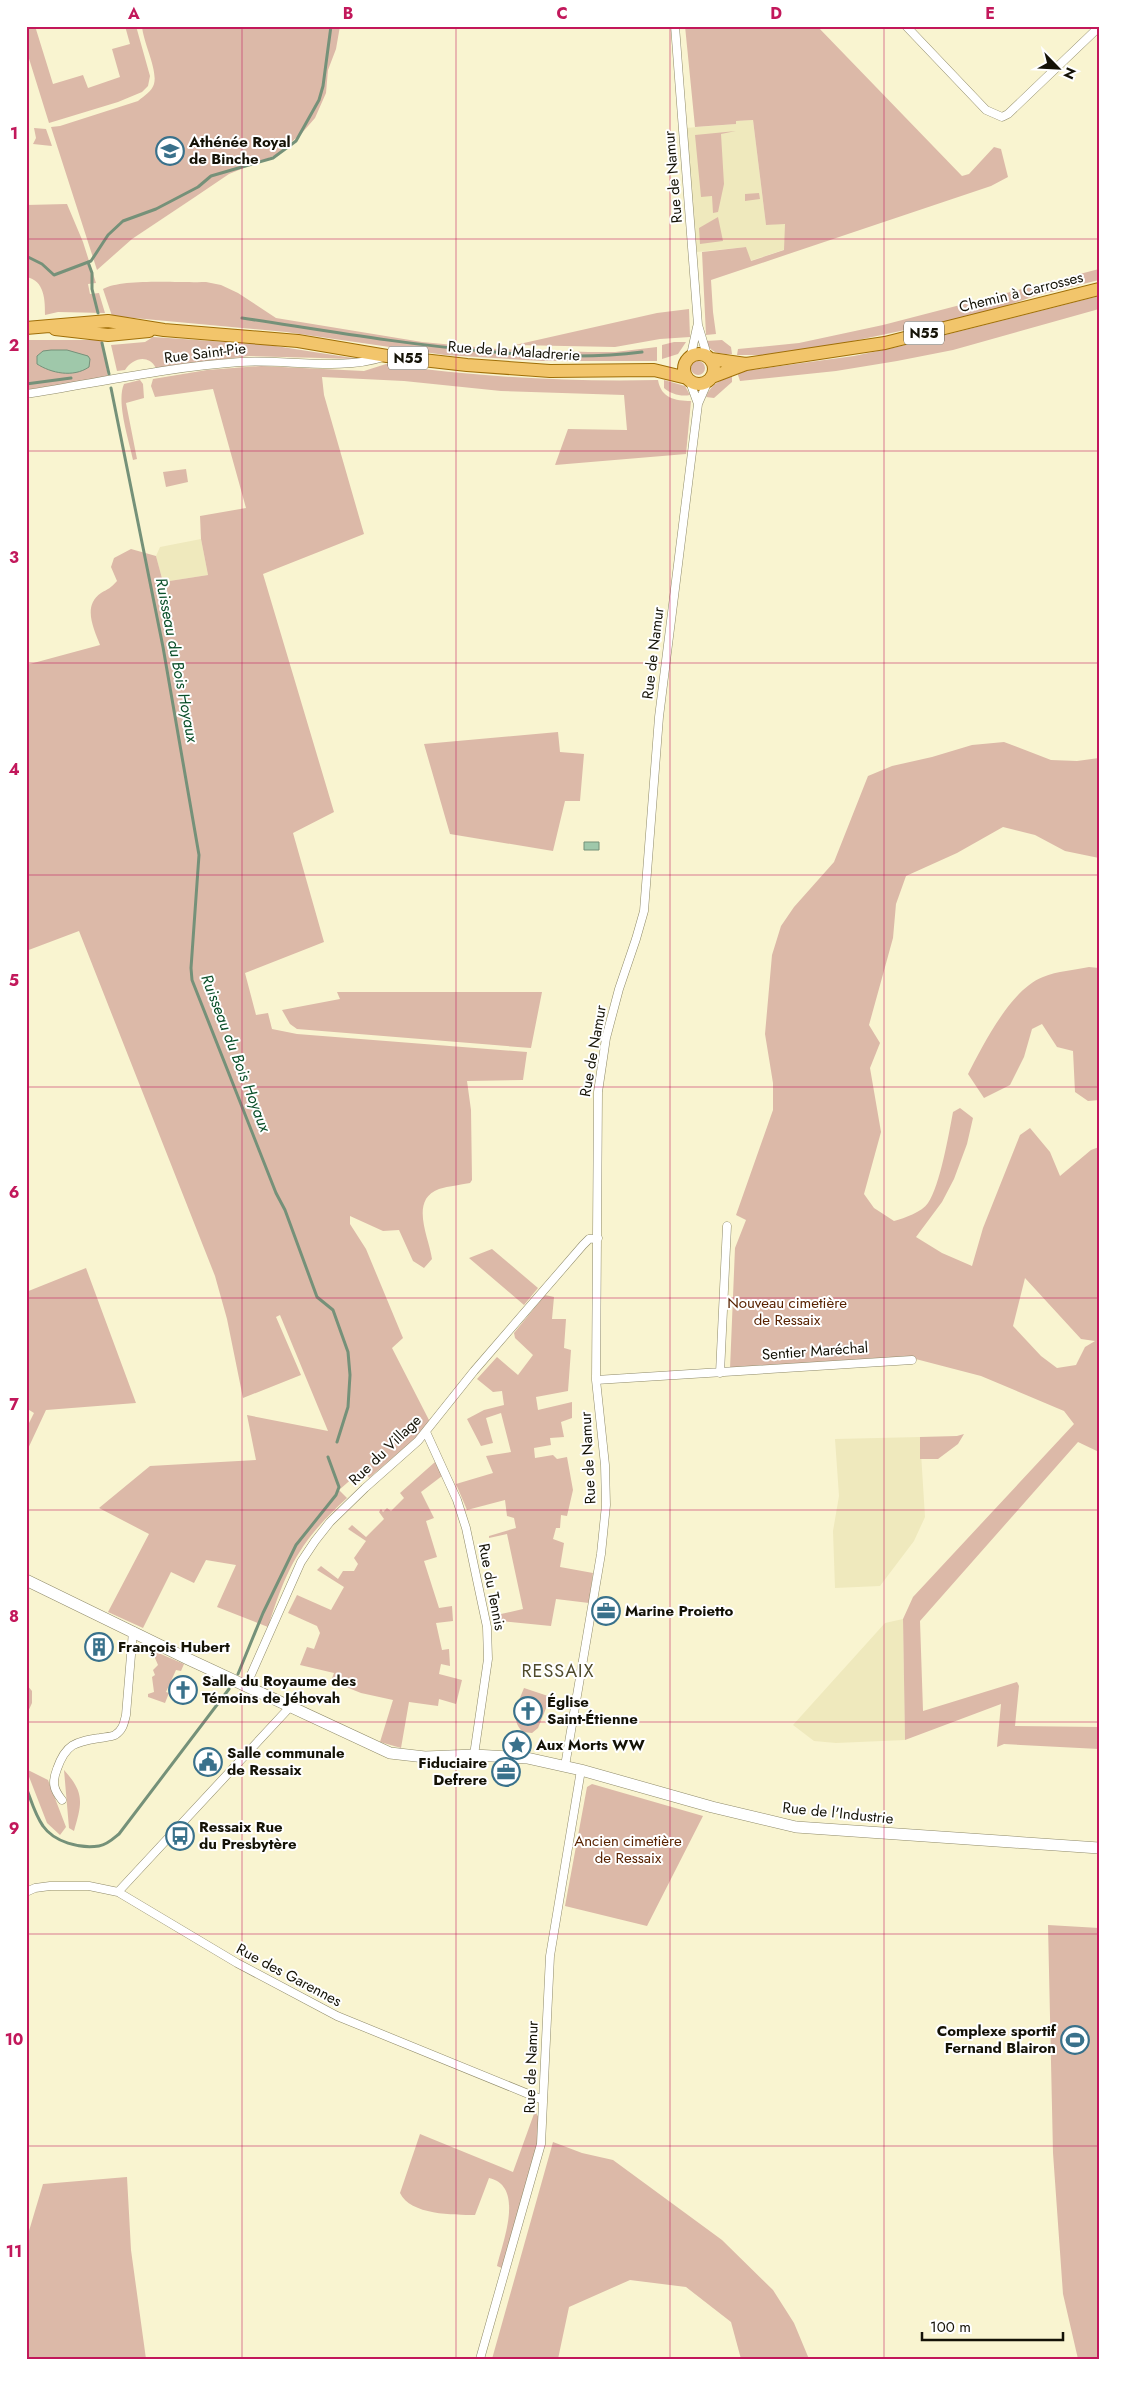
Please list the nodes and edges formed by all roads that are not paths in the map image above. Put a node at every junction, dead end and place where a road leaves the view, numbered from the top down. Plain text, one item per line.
1 (674, 26) edge
2 (906, 26) edge
3 (1098, 27) edge
4 (1099, 289) edge
5 (698, 325) junction
6 (32, 328) edge
7 (387, 356) junction
8 (709, 357) junction
9 (688, 358) junction
10 (746, 364) junction
11 (654, 370) junction
12 (710, 379) junction
13 (688, 380) junction
14 (26, 394) edge
15 (698, 404) junction
16 (727, 1226) dead end
17 (598, 1238) junction
18 (912, 1360) dead end
19 (720, 1373) junction
20 (596, 1380) junction
21 (428, 1429) junction
22 (26, 1580) edge
23 (134, 1631) junction
24 (246, 1686) junction
25 (289, 1708) junction
26 (474, 1755) junction
27 (565, 1766) junction
28 (581, 1770) junction
29 (62, 1800) dead end
30 (1099, 1848) edge
31 (26, 1892) edge
32 (118, 1892) junction
33 (543, 2100) junction
34 (480, 2359) edge

1 - 5 street, Rue de Namur
2 - 3 street
4 - 10 main road, Chemin à Carrosses / N55
5 - 8 street, Rue de Namur
5 - 9 street, Rue de Namur
6 - 7 main road, Rue de la Maladrerie / N55
7 - 11 main road, Rue de la Maladrerie / N55
7 - 14 street, Rue Saint-Pie
8 - 9 main road, N55
8 - 10 main road, Chemin à Carrosses / N55
8 - 12 main road
9 - 11 main road, Rue de la Maladrerie / N55
9 - 13 main road
10 - 12 main road, Chemin à Carrosses / N55
11 - 13 main road, Rue de la Maladrerie / N55
12 - 13 main road, N55
12 - 15 street, Rue de Namur
13 - 15 street, Rue de Namur
15 - 17 street, Rue de Namur
16 - 19 street
17 - 20 street, Rue de Namur
17 - 21 street, Rue du Village
18 - 19 street, Sentier Maréchal
19 - 20 street, Sentier Maréchal
20 - 27 street, Rue de Namur
21 - 24 street, Rue du Village
21 - 26 street, Rue du Tennis
22 - 23 street, Rue de l'Industrie
23 - 24 street, Rue de l'Industrie
23 - 29 street
24 - 25 street, Rue de l'Industrie
25 - 26 street, Rue de l'Industrie
25 - 32 street
26 - 27 street, Rue de l'Industrie
27 - 28 street, Rue de l'Industrie
28 - 30 street, Rue de l'Industrie
28 - 33 street, Rue de Namur
31 - 32 street, Rue des Garennes
32 - 33 street, Rue des Garennes
33 - 34 street, Rue de Namur

